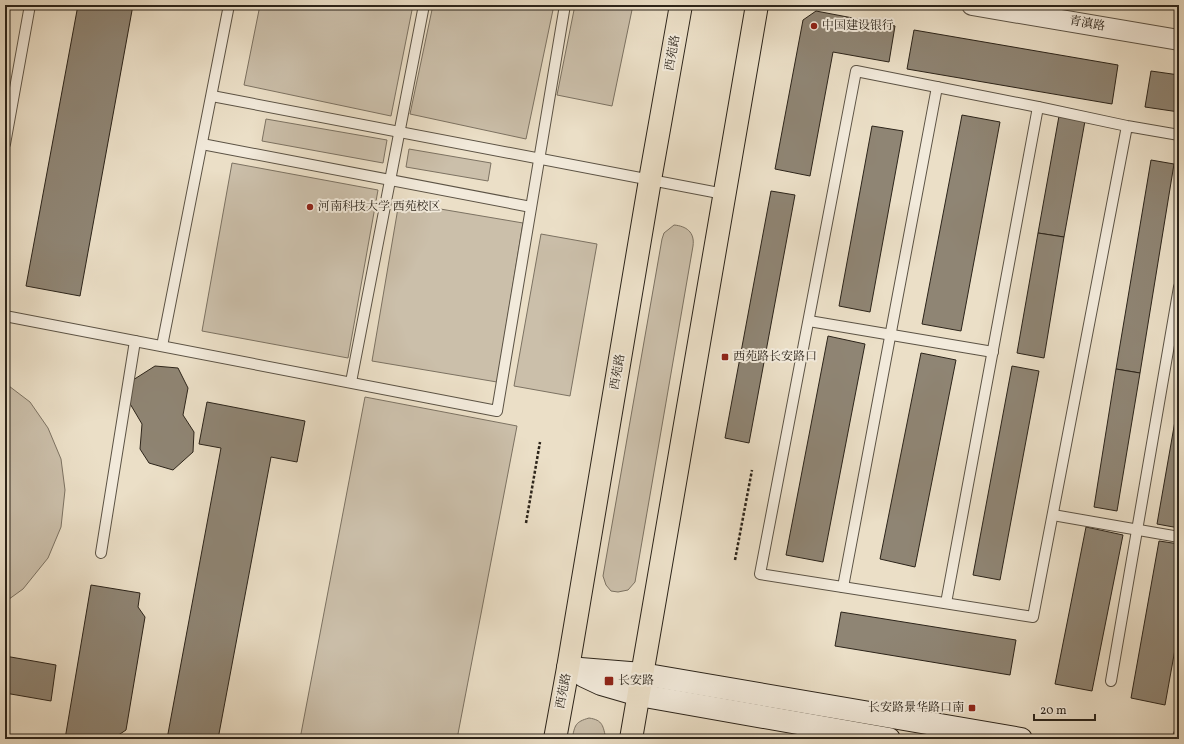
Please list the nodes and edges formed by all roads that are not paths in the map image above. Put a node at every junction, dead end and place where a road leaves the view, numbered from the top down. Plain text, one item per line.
1 (30, 5) edge
2 (229, 5) edge
3 (424, 5) edge
4 (565, 5) edge
5 (681, 5) edge
6 (757, 5) edge
7 (972, 5) edge
8 (1179, 40) edge
9 (937, 87) junction
10 (212, 96) junction
11 (1038, 107) junction
12 (1127, 126) junction
13 (399, 132) junction
14 (1179, 135) edge
15 (5, 144) edge
16 (202, 144) junction
17 (540, 158) junction
18 (390, 180) junction
19 (650, 180) junction
20 (724, 194) junction
21 (531, 207) junction
22 (1179, 287) edge
23 (5, 316) edge
24 (809, 321) junction
25 (890, 335) junction
26 (135, 341) junction
27 (162, 346) junction
28 (993, 352) junction
29 (351, 382) junction
30 (1053, 515) junction
31 (1137, 530) junction
32 (1179, 537) edge
33 (101, 554) dead end
34 (843, 587) junction
35 (946, 603) junction
36 (568, 668) junction
37 (642, 674) junction
38 (1111, 681) dead end
39 (639, 695) junction
40 (1179, 734) edge
41 (555, 739) edge
42 (631, 739) edge
43 (889, 739) edge
44 (1020, 739) edge
45 (1178, 739) edge

1 - 15 lane
2 - 10 lane
3 - 13 lane
4 - 17 lane
5 - 19 main road, 西苑路
6 - 20 main road
7 - 8 street, 青滇路
9 - 11 lane
9 - 24 lane
9 - 25 lane
10 - 13 lane
10 - 16 lane
11 - 12 lane
11 - 28 lane
12 - 14 lane
12 - 30 lane
13 - 17 lane
13 - 18 lane
16 - 18 lane
16 - 27 lane
17 - 19 lane
17 - 21 lane
18 - 21 lane
18 - 29 lane
19 - 20 lane
19 - 36 main road, 西苑路
20 - 37 main road
21 - 29 lane
22 - 31 lane
23 - 26 lane
24 - 25 lane
24 - 34 lane
25 - 28 lane
25 - 34 lane
26 - 27 lane
26 - 33 lane
27 - 29 lane
28 - 35 lane
30 - 31 lane
30 - 35 lane
31 - 32 lane
31 - 38 lane
34 - 35 lane
36 - 37 main road
36 - 39 main road
36 - 41 main road, 西苑路
37 - 39 main road
37 - 44 main road
39 - 42 main road
39 - 43 main road
40 - 45 lane

